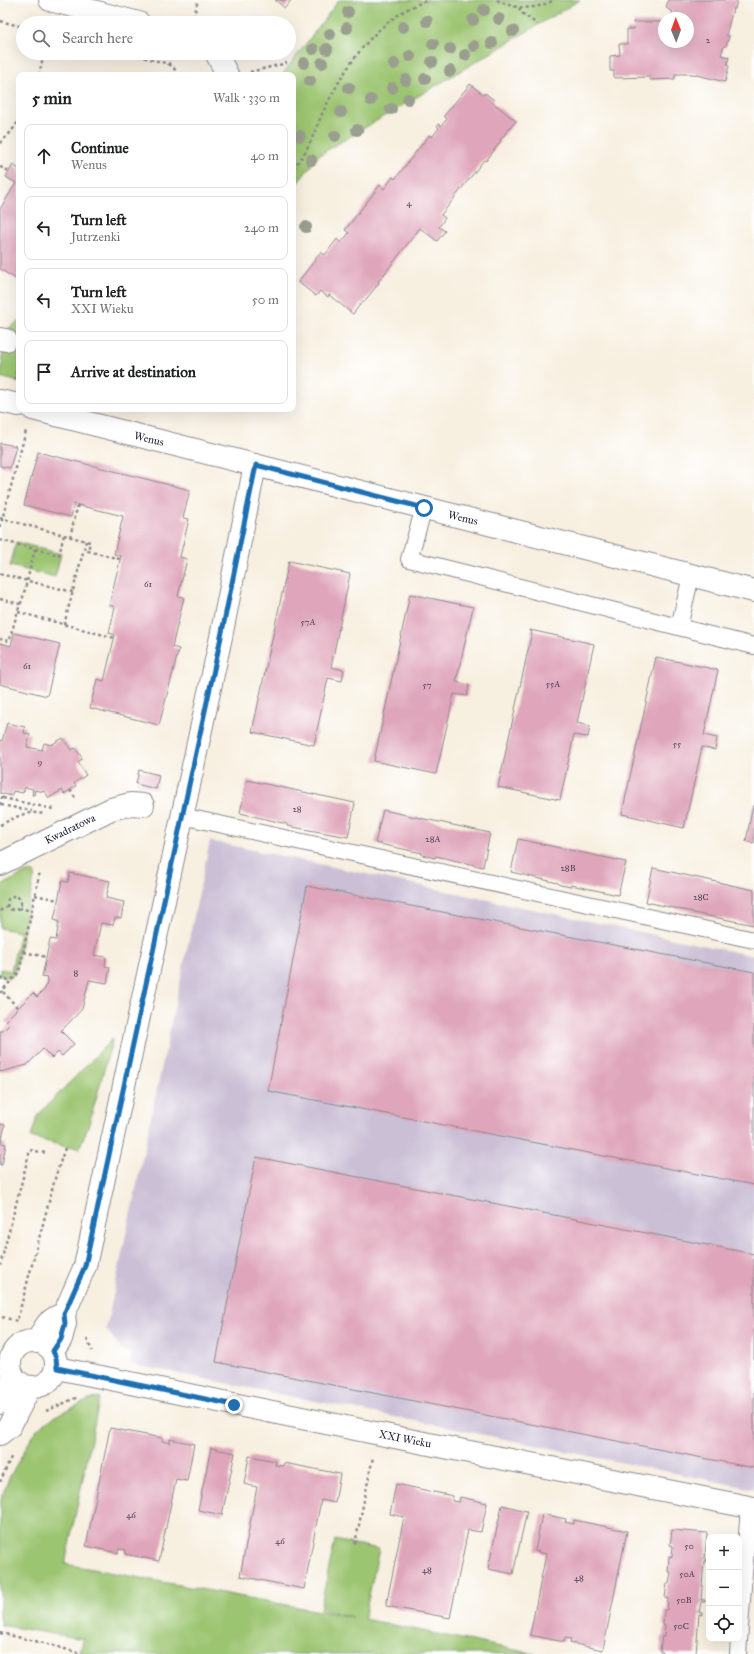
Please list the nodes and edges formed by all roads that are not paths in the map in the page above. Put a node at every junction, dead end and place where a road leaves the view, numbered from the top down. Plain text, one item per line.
1 (50, 0) edge
2 (112, 16) edge
3 (220, 60) edge
4 (226, 72) edge
5 (30, 418) edge
6 (256, 465) junction
7 (424, 508) junction
8 (691, 576) junction
9 (754, 592) edge
10 (679, 627) junction
11 (754, 646) edge
12 (143, 805) dead end
13 (182, 816) junction
14 (0, 864) edge
15 (754, 940) edge
16 (49, 1354) junction
17 (14, 1370) edge
18 (0, 1403) edge
19 (0, 1434) edge
20 (751, 1508) edge
21 (738, 1654) edge

1 - 2 street
3 - 4 street
5 - 6 street, Wenus
6 - 7 street, Wenus
6 - 13 street
7 - 8 street, Wenus
7 - 10 lane
8 - 9 street, Wenus
8 - 10 lane
10 - 11 lane
12 - 14 street, Kwadratowa
13 - 15 lane
13 - 16 street
16 - 17 street
16 - 17 street
16 - 20 street, XXI Wieku
17 - 18 street
17 - 19 street
20 - 21 lane

